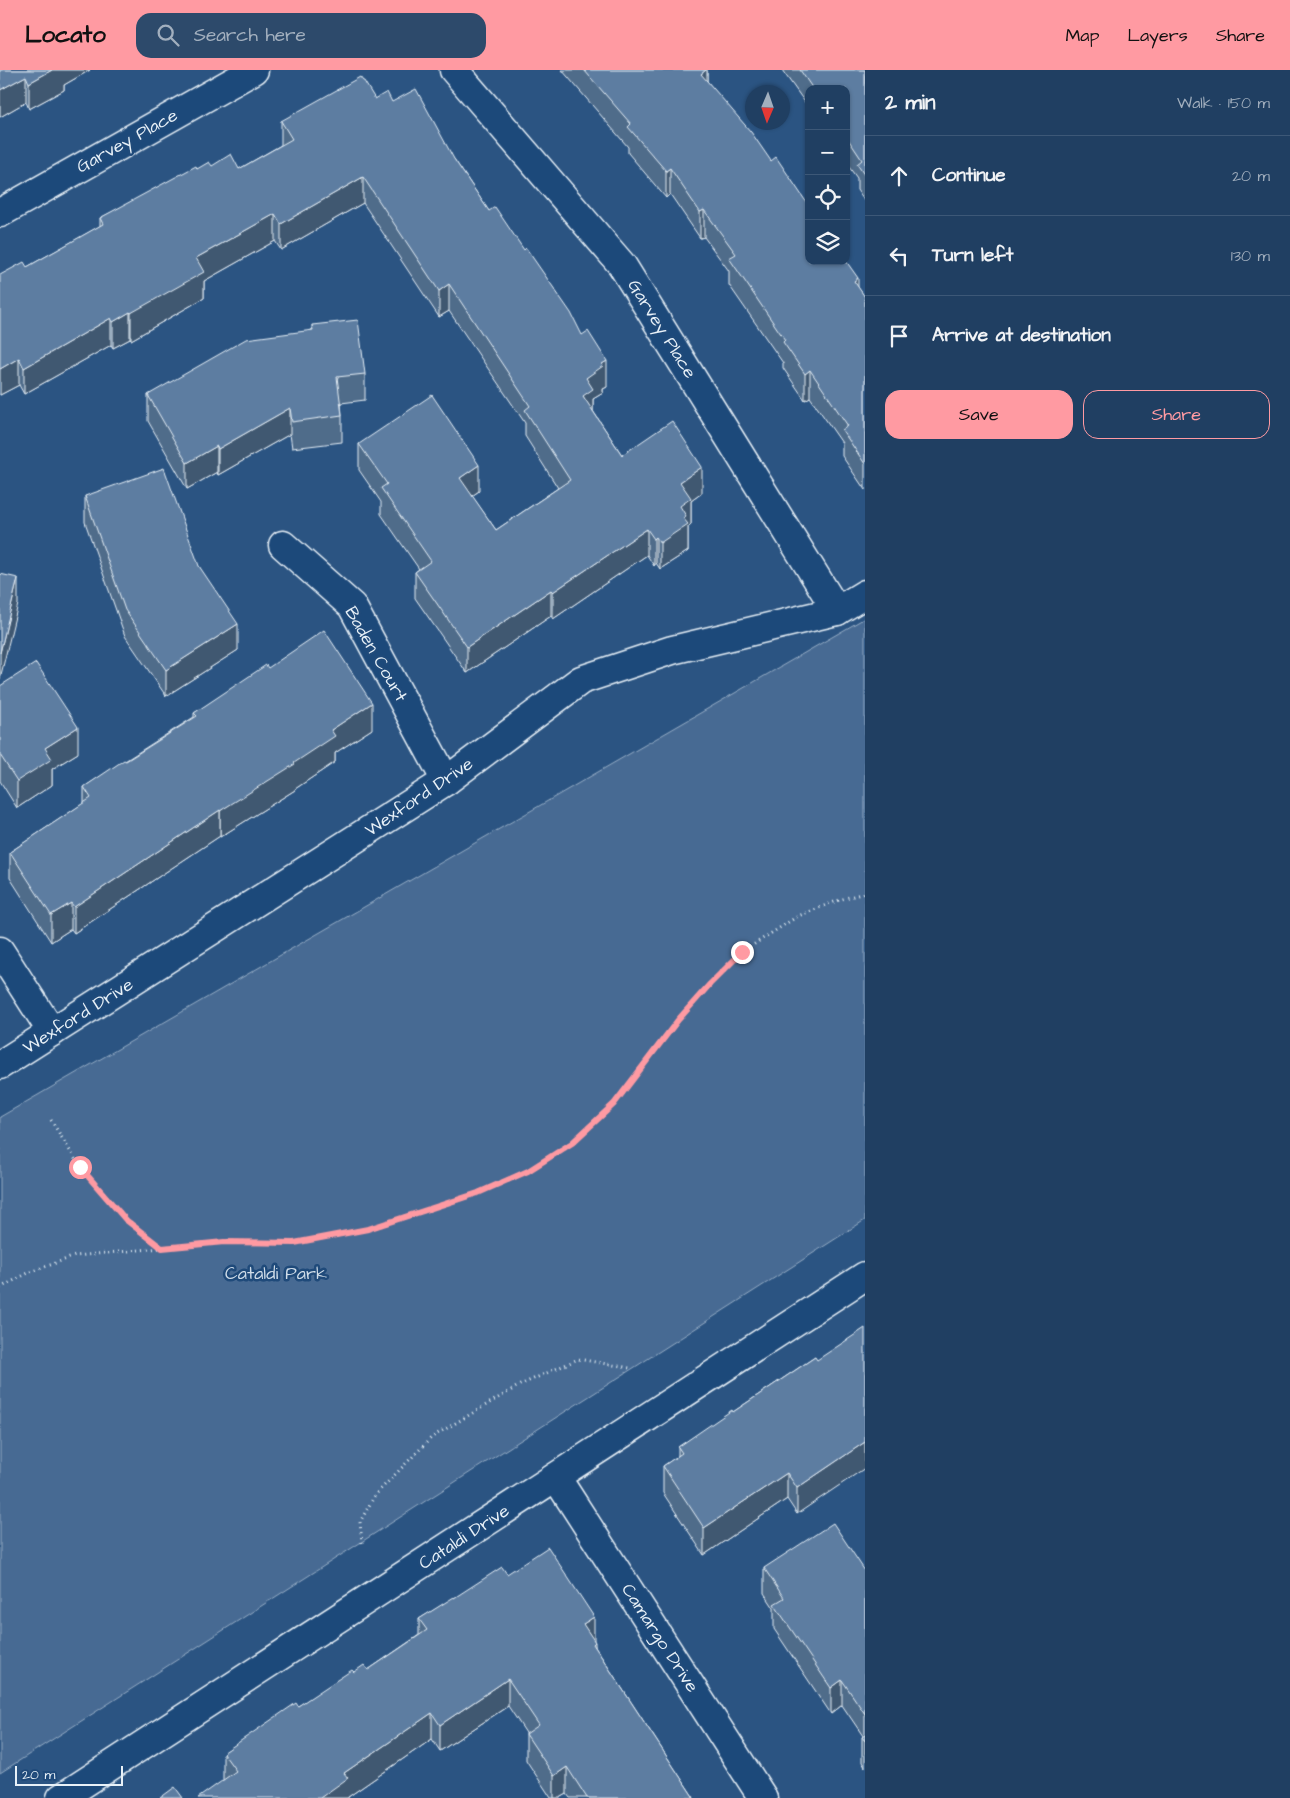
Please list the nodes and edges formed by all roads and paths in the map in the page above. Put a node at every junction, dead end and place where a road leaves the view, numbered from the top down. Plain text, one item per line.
1 (254, 70) edge
2 (454, 70) edge
3 (0, 213) edge
4 (283, 545) dead end
5 (865, 594) edge
6 (837, 611) junction
7 (446, 781) junction
8 (865, 894) edge
9 (0, 951) edge
10 (52, 1032) junction
11 (0, 1065) edge
12 (51, 1120) dead end
13 (162, 1248) junction
14 (865, 1276) edge
15 (0, 1288) edge
16 (630, 1368) dead end
17 (556, 1477) junction
18 (362, 1543) dead end
19 (61, 1798) edge
20 (763, 1798) edge

1 - 3 street, Garvey Place
2 - 6 street, Garvey Place
4 - 7 street, Baden Court
5 - 6 street, Wexford Drive
6 - 7 street, Wexford Drive
7 - 10 street, Wexford Drive
8 - 13 path
9 - 10 street
10 - 11 street, Wexford Drive
12 - 13 path
13 - 15 path
14 - 17 street, Cataldi Drive
16 - 18 path
17 - 19 street, Cataldi Drive
17 - 20 street, Camargo Drive

